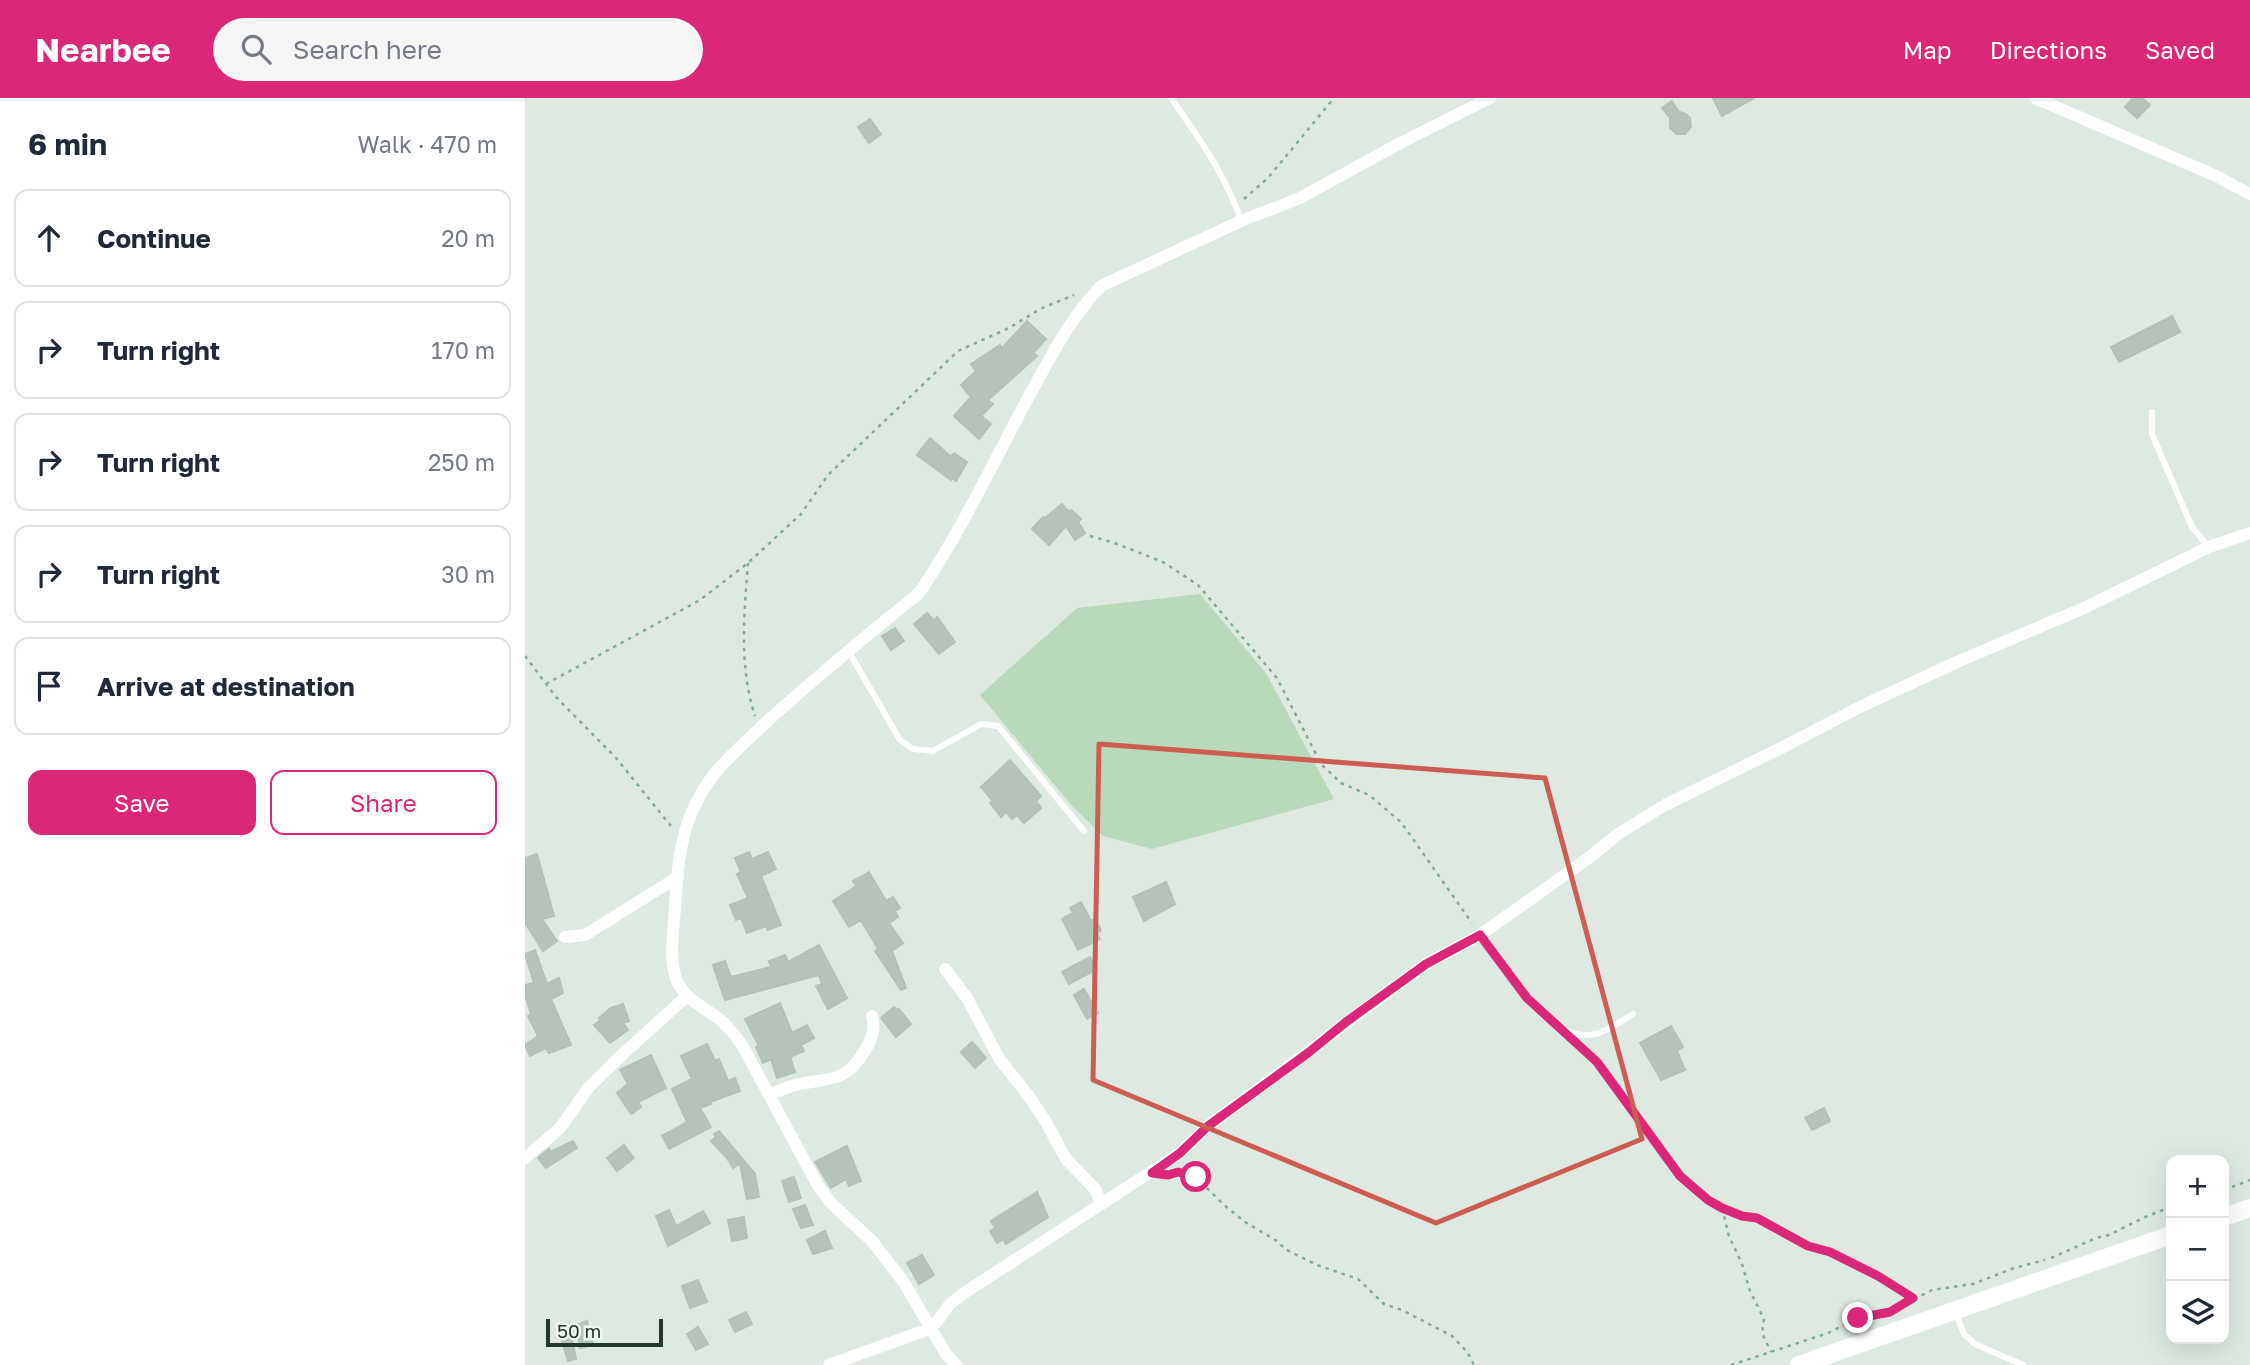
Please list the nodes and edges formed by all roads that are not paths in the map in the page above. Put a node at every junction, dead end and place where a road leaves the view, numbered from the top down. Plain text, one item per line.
1 (1171, 98) edge
2 (1489, 98) edge
3 (2035, 98) edge
4 (2250, 194) edge
5 (1241, 221) junction
6 (2152, 412) dead end
7 (2250, 533) edge
8 (2209, 547) junction
9 (848, 650) junction
10 (1084, 831) dead end
11 (678, 877) junction
12 (1480, 935) junction
13 (565, 937) dead end
14 (945, 969) dead end
15 (687, 996) junction
16 (1633, 1014) dead end
17 (872, 1016) dead end
18 (769, 1095) junction
19 (525, 1158) edge
20 (1101, 1203) junction
21 (2250, 1208) edge
22 (2229, 1215) edge
23 (2166, 1238) edge
24 (1955, 1312) junction
25 (932, 1328) junction
26 (829, 1365) edge
27 (956, 1365) edge
28 (1799, 1365) edge
29 (2023, 1365) edge

1 - 5 lane
2 - 5 street
3 - 4 street
5 - 9 street
6 - 8 lane
7 - 8 street
8 - 12 street
9 - 10 lane
9 - 11 street
11 - 13 street
11 - 15 street
12 - 16 lane
12 - 20 street
14 - 20 street
15 - 18 street
15 - 19 street
17 - 18 street
18 - 25 street
20 - 25 street
21 - 22 main road
23 - 24 main road
24 - 28 main road
24 - 29 lane
25 - 26 street
25 - 27 street

